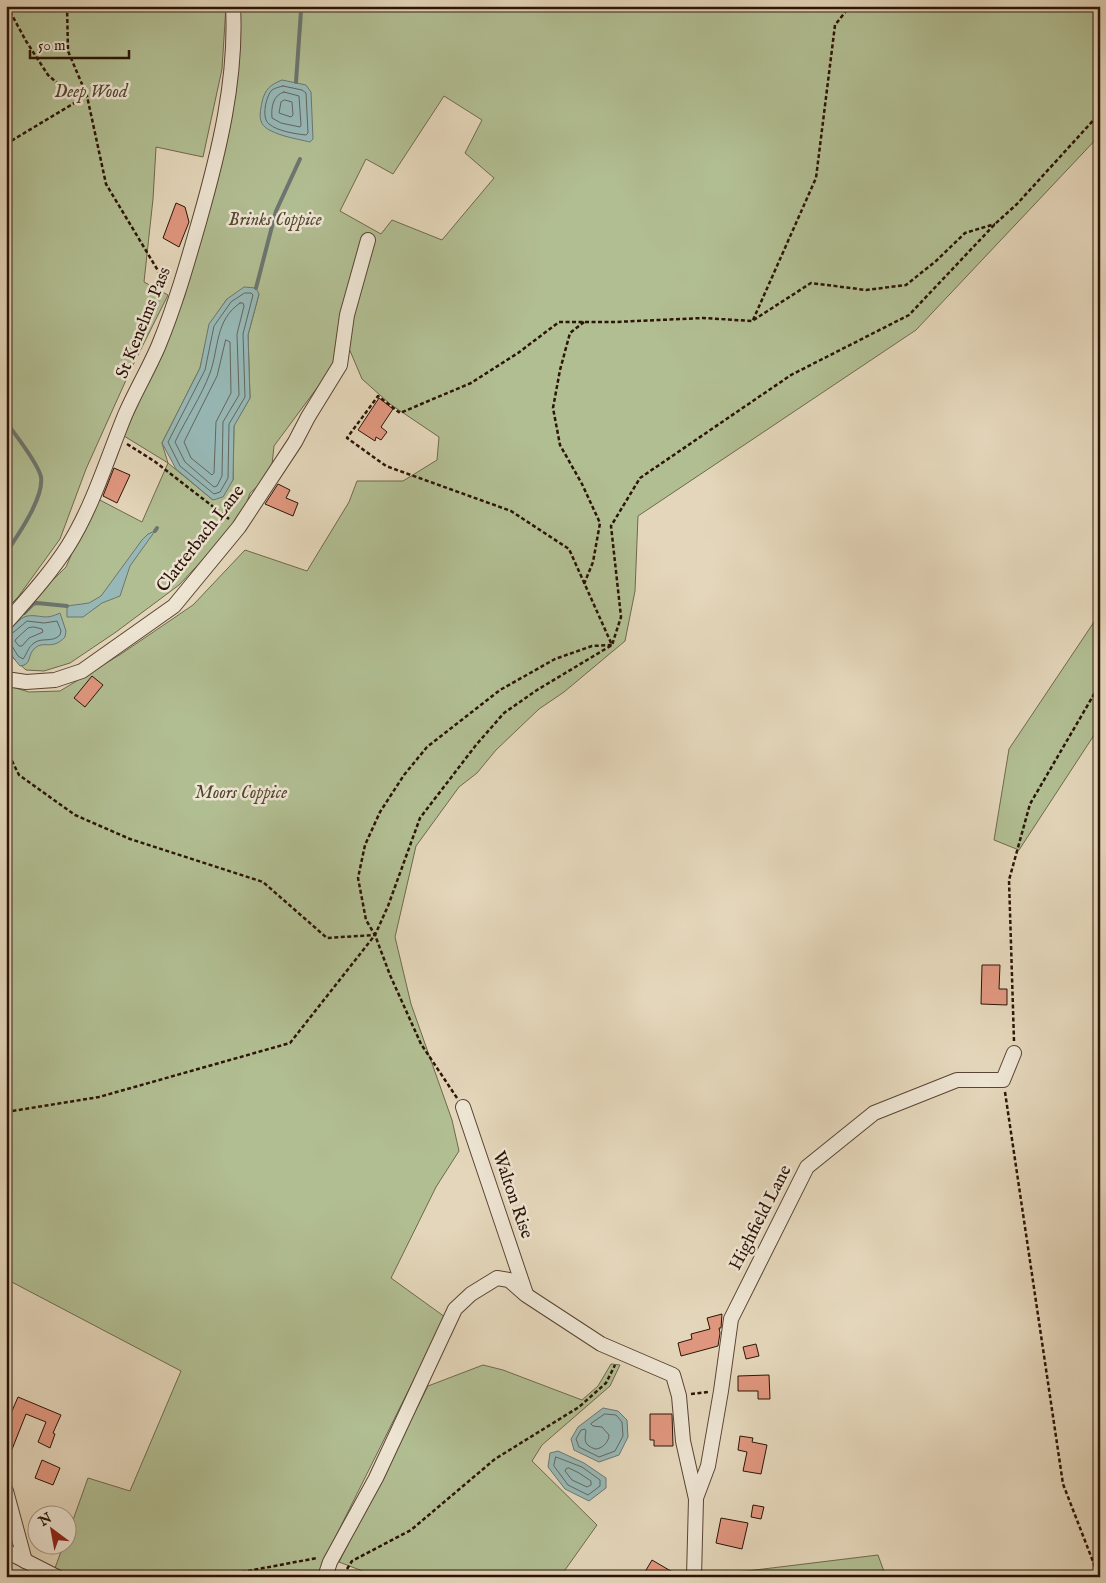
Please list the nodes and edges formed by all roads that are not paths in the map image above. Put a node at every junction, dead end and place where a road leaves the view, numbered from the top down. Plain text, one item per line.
1 (233, 6) edge
2 (368, 240) dead end
3 (6, 623) edge
4 (6, 678) edge
5 (1014, 1053) road end
6 (463, 1107) road end
7 (526, 1295) junction
8 (6, 1491) edge
9 (696, 1499) junction
10 (6, 1551) edge
11 (25, 1561) junction
12 (57, 1577) edge
13 (325, 1577) edge
14 (694, 1577) edge

1 - 3 street, St Kenelms Pass
2 - 4 street, Clatterbach Lane
5 - 9 street, Highfield Lane
6 - 7 street, Walton Rise
7 - 9 street
7 - 13 street
8 - 11 street
9 - 14 street
10 - 11 street
11 - 12 street

